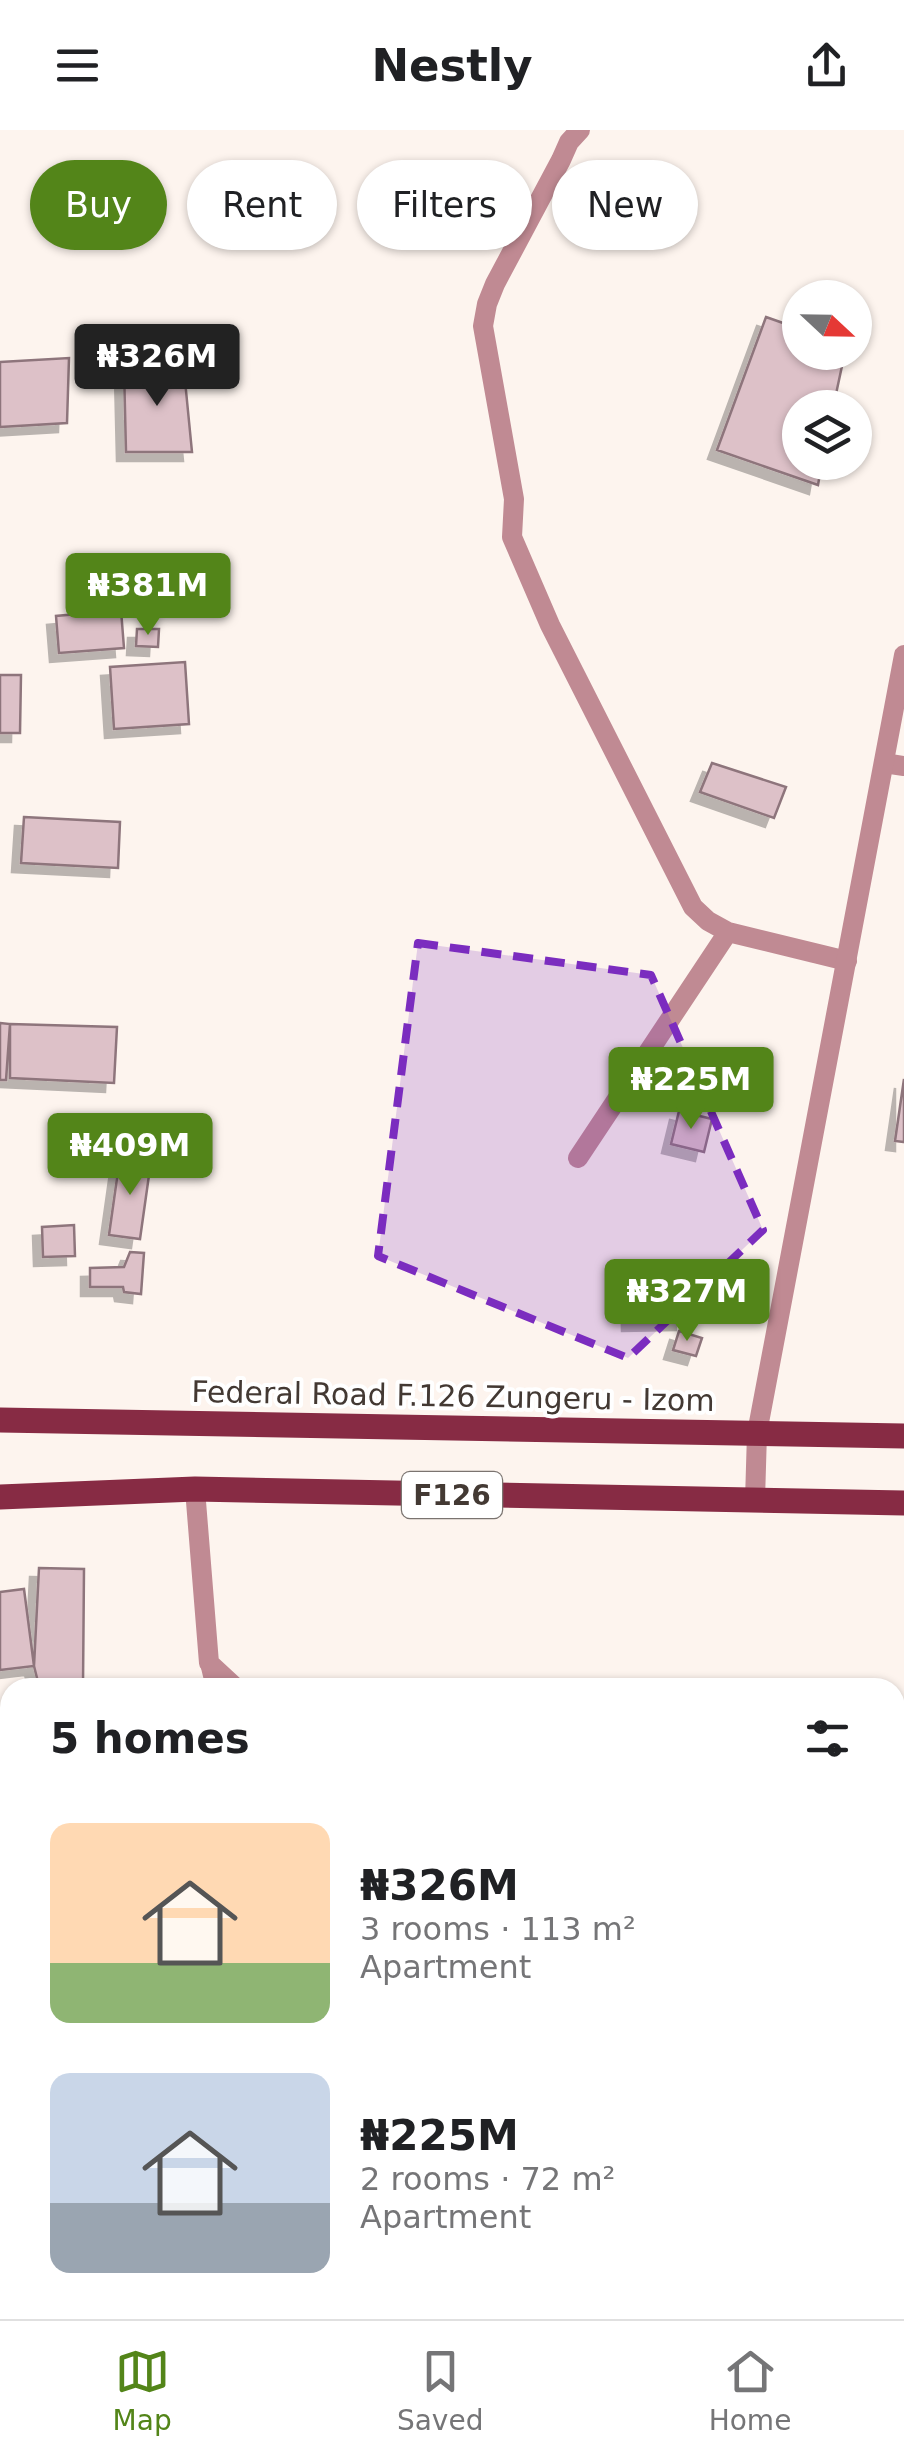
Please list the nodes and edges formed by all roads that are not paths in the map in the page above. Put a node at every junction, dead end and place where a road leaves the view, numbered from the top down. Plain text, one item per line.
1 (580, 130) edge
2 (904, 655) edge
3 (894, 765) edge
4 (728, 932) junction
5 (847, 962) junction
6 (578, 1158) dead end
7 (0, 1420) edge
8 (757, 1433) junction
9 (904, 1436) edge
10 (195, 1490) junction
11 (0, 1497) edge
12 (755, 1500) junction
13 (904, 1503) edge
14 (209, 1663) junction
15 (213, 1678) edge
16 (225, 1678) edge

1 - 4 street
2 - 3 street
3 - 5 street
4 - 5 street
4 - 6 street
5 - 8 street
7 - 8 main road, Federal Road F.126 Zungeru - Izom / F126
8 - 9 main road, Federal Road F.126 Zungeru - Izom / F126
8 - 12 street
10 - 11 main road, F126
10 - 12 main road, F126
10 - 14 street
12 - 13 main road, F126
14 - 15 lane
14 - 16 street

